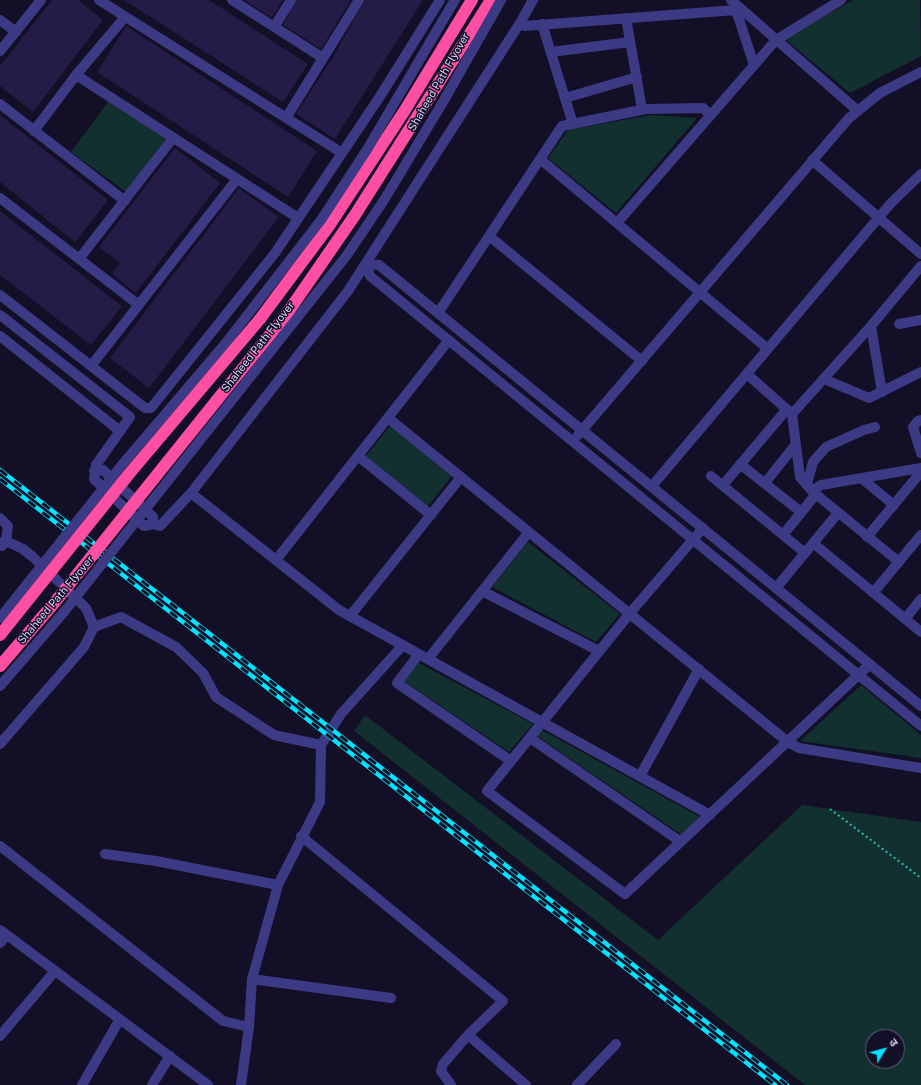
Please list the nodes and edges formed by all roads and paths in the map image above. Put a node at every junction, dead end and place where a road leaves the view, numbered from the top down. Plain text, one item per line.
1 (41, 0) edge
2 (99, 0) edge
3 (232, 0) edge
4 (291, 0) edge
5 (360, 0) edge
6 (440, 0) edge
7 (455, 0) edge
8 (472, 0) edge
9 (491, 0) edge
10 (501, 0) edge
11 (533, 0) edge
12 (841, 0) edge
13 (735, 6) edge
14 (125, 17) junction
15 (626, 18) junction
16 (0, 20) edge
17 (520, 22) junction
18 (542, 24) junction
19 (274, 27) junction
20 (16, 32) junction
21 (776, 40) junction
22 (630, 42) junction
23 (0, 51) edge
24 (551, 52) junction
25 (323, 58) junction
26 (754, 65) junction
27 (921, 72) edge
28 (76, 75) junction
29 (637, 77) junction
30 (565, 98) junction
31 (0, 104) edge
32 (642, 109) junction
33 (858, 111) junction
34 (710, 115) junction
35 (286, 118) junction
36 (573, 124) junction
37 (34, 131) junction
38 (173, 138) junction
39 (342, 153) junction
40 (540, 159) junction
41 (812, 160) junction
42 (921, 174) edge
43 (237, 179) junction
44 (0, 198) edge
45 (125, 201) junction
46 (298, 218) junction
47 (879, 218) junction
48 (617, 223) junction
49 (489, 236) junction
50 (921, 254) edge
51 (80, 259) junction
52 (366, 264) junction
53 (921, 266) edge
54 (700, 293) junction
55 (0, 295) edge
56 (260, 301) junction
57 (139, 305) junction
58 (438, 313) junction
59 (0, 315) edge
60 (260, 319) junction
61 (921, 320) edge
62 (899, 324) dead end
63 (871, 326) junction
64 (0, 336) edge
65 (449, 340) junction
66 (768, 349) junction
67 (642, 361) junction
68 (91, 366) junction
69 (255, 371) junction
70 (921, 372) edge
71 (747, 374) junction
72 (824, 379) junction
73 (882, 392) junction
74 (217, 400) junction
75 (790, 412) junction
76 (388, 418) junction
77 (921, 420) edge
78 (876, 427) dead end
79 (583, 430) junction
80 (917, 430) edge
81 (120, 431) junction
82 (573, 441) junction
83 (796, 444) junction
84 (921, 453) edge
85 (358, 456) junction
86 (740, 464) junction
87 (921, 468) edge
88 (921, 472) edge
89 (711, 476) dead end
90 (461, 477) junction
91 (861, 478) junction
92 (764, 483) junction
93 (652, 486) junction
94 (723, 486) junction
95 (812, 490) junction
96 (191, 493) junction
97 (894, 505) junction
98 (801, 512) junction
99 (838, 513) junction
100 (431, 515) junction
101 (0, 518) edge
102 (703, 528) junction
103 (529, 532) junction
104 (783, 535) junction
105 (921, 535) edge
106 (867, 537) junction
107 (693, 539) junction
108 (813, 543) junction
109 (2, 544) edge
110 (805, 553) junction
111 (276, 560) junction
112 (899, 562) junction
113 (776, 588) junction
114 (482, 592) junction
115 (873, 593) junction
116 (921, 599) edge
117 (630, 613) junction
118 (350, 616) junction
119 (0, 618) edge
120 (905, 619) junction
121 (94, 627) junction
122 (921, 632) edge
123 (0, 634) edge
124 (402, 645) junction
125 (599, 651) junction
126 (419, 654) junction
127 (428, 659) junction
128 (870, 664) junction
129 (0, 666) edge
130 (699, 670) junction
131 (859, 675) junction
132 (0, 686) edge
133 (921, 706) edge
134 (542, 722) junction
135 (921, 726) edge
136 (530, 738) junction
137 (788, 742) junction
138 (0, 744) edge
139 (321, 744) junction
140 (511, 761) junction
141 (921, 768) edge
142 (640, 776) junction
143 (830, 809) dead end
144 (710, 815) junction
145 (301, 836) junction
146 (681, 842) junction
147 (0, 846) edge
148 (105, 854) dead end
149 (921, 878) edge
150 (278, 885) junction
151 (2, 936) edge
152 (55, 971) junction
153 (252, 979) junction
154 (391, 998) dead end
155 (120, 1019) junction
156 (249, 1027) junction
157 (468, 1034) junction
158 (0, 1036) edge
159 (616, 1044) dead end
160 (170, 1056) junction
161 (82, 1085) edge
162 (152, 1085) edge
163 (208, 1085) edge
164 (241, 1085) edge
165 (451, 1085) edge
166 (526, 1085) edge
167 (577, 1085) edge

1 - 20 street
2 - 14 street
3 - 19 street
4 - 19 street
5 - 25 street
6 - 39 street
7 - 56 street, bridge
8 - 60 highway, Shaheed Path Flyover
9 - 74 highway, Shaheed Path Flyover
10 - 69 street, Shaheed Path Flyover, bridge
11 - 17 street
12 - 21 street
13 - 15 street
13 - 21 street
13 - 26 street
14 - 28 street
14 - 35 street
15 - 18 street
15 - 22 street
16 - 20 street
17 - 18 street
17 - 52 street
18 - 24 street
19 - 25 street
20 - 23 street
21 - 26 street
21 - 33 street
22 - 24 street
22 - 29 street
24 - 30 street
25 - 35 street
26 - 34 street
27 - 33 street
28 - 37 street
28 - 38 street
29 - 30 street
29 - 32 street
30 - 36 street
31 - 37 street
32 - 34 street
32 - 36 street
33 - 41 street
34 - 48 street
35 - 39 street
36 - 40 street
37 - 45 street
38 - 43 street
38 - 45 street
39 - 46 street
40 - 48 street
40 - 49 street
41 - 47 street
41 - 54 street
42 - 47 street
43 - 46 street
43 - 57 street
44 - 51 street
45 - 51 street
46 - 68 street
47 - 50 street
47 - 66 street
48 - 54 street
49 - 58 street
49 - 67 street
51 - 57 street
52 - 58 street
52 - 65 street
52 - 96 street
53 - 63 street
54 - 66 street
54 - 67 street
55 - 68 street
56 - 60 highway
56 - 119 street, bridge
57 - 68 street
58 - 79 street
59 - 81 street
60 - 123 highway, Shaheed Path Flyover, bridge
61 - 62 street
63 - 72 street
63 - 73 street
64 - 81 street
65 - 76 street
65 - 82 street
66 - 71 street
67 - 79 street
69 - 74 highway, bridge
69 - 132 street, Shaheed Path Flyover, bridge
70 - 73 street
71 - 75 street
71 - 93 street
72 - 73 street
72 - 75 street
74 - 129 highway, Shaheed Path Flyover, bridge
75 - 83 street
75 - 86 street
76 - 85 street
76 - 90 street
77 - 80 street
78 - 95 street
79 - 82 street
79 - 93 street
80 - 84 street
81 - 96 street
82 - 107 street
83 - 92 street
83 - 95 street
85 - 100 street
85 - 111 street
86 - 92 street
86 - 94 street
87 - 91 street
88 - 97 street
89 - 94 street
90 - 100 street
90 - 103 street
91 - 95 street
91 - 97 street
92 - 98 street
93 - 102 street
94 - 104 street
95 - 98 street
95 - 99 street
96 - 111 street
97 - 106 street
98 - 104 street
99 - 106 street
99 - 108 street
100 - 118 street
101 - 109 street
102 - 107 street
102 - 113 street
103 - 114 street
103 - 117 street
104 - 110 street
105 - 112 street
106 - 112 street
107 - 117 street
107 - 131 street
108 - 110 street
108 - 115 street
109 - 121 street
110 - 113 street
111 - 118 street
112 - 115 street
113 - 128 street
114 - 125 street
114 - 127 street
115 - 120 street
116 - 120 street
117 - 125 street
117 - 130 street
118 - 124 street
120 - 122 street
121 - 138 street
121 - 139 street
124 - 126 street
124 - 139 street
125 - 134 street
126 - 127 street
126 - 140 street
127 - 134 street
128 - 131 street
128 - 133 street
130 - 137 street
130 - 142 street
131 - 135 street
131 - 137 street
134 - 136 street
134 - 142 street
136 - 140 street
136 - 146 street
137 - 141 street
137 - 144 street
139 - 145 street
140 - 146 street
142 - 144 street
143 - 149 path
144 - 146 street
145 - 150 street
145 - 157 street
147 - 156 street
148 - 150 street
150 - 153 street
151 - 152 street
152 - 155 street
152 - 158 street
153 - 154 street
153 - 156 street
155 - 160 street
155 - 161 street
156 - 164 street
157 - 165 street
157 - 166 street
159 - 167 street
160 - 162 street
160 - 163 street

